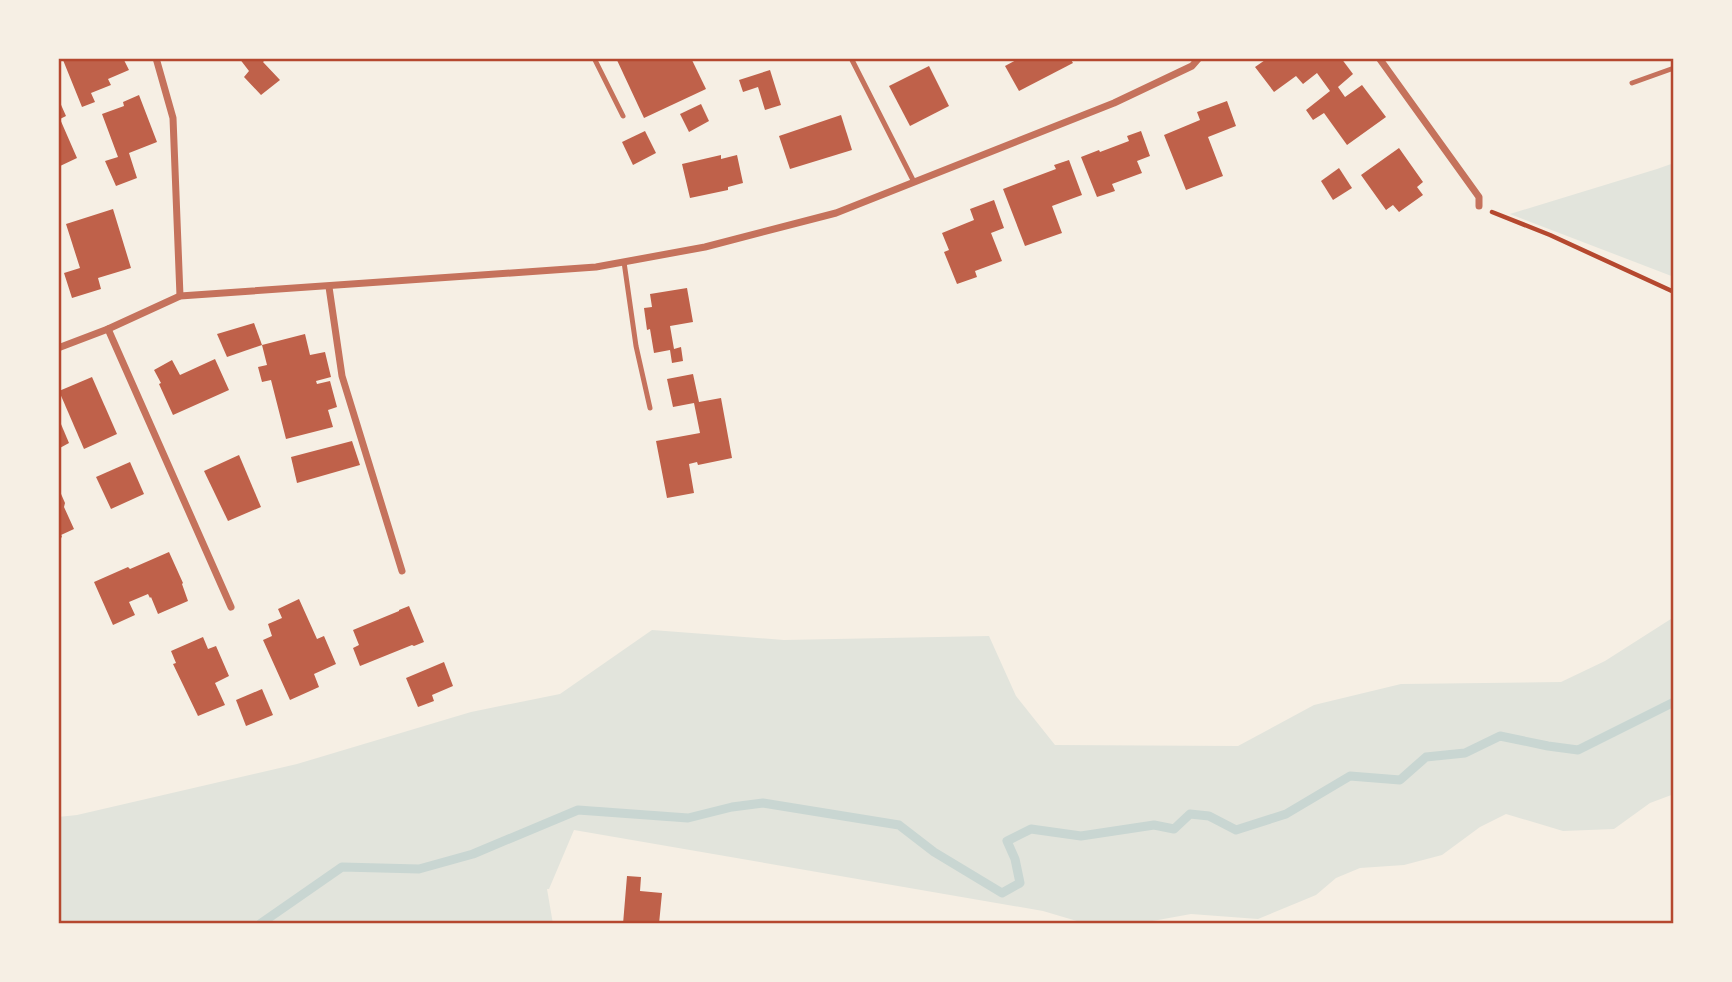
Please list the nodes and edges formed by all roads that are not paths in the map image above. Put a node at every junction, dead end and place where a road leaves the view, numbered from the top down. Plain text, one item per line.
1 (156, 58) edge
2 (594, 58) edge
3 (851, 58) edge
4 (1199, 58) edge
5 (1379, 58) edge
6 (1674, 68) edge
7 (1632, 83) dead end
8 (623, 116) dead end
9 (914, 182) junction
10 (1479, 206) road end
11 (624, 262) junction
12 (329, 286) junction
13 (180, 296) junction
14 (108, 329) junction
15 (58, 348) edge
16 (650, 408) dead end
17 (402, 571) dead end
18 (231, 607) dead end

1 - 13 street
2 - 8 lane
3 - 9 lane
4 - 9 street
5 - 10 street
6 - 7 lane
9 - 11 street
11 - 12 street
11 - 16 lane
12 - 13 street
12 - 17 street
13 - 14 street
14 - 15 street
14 - 18 street

